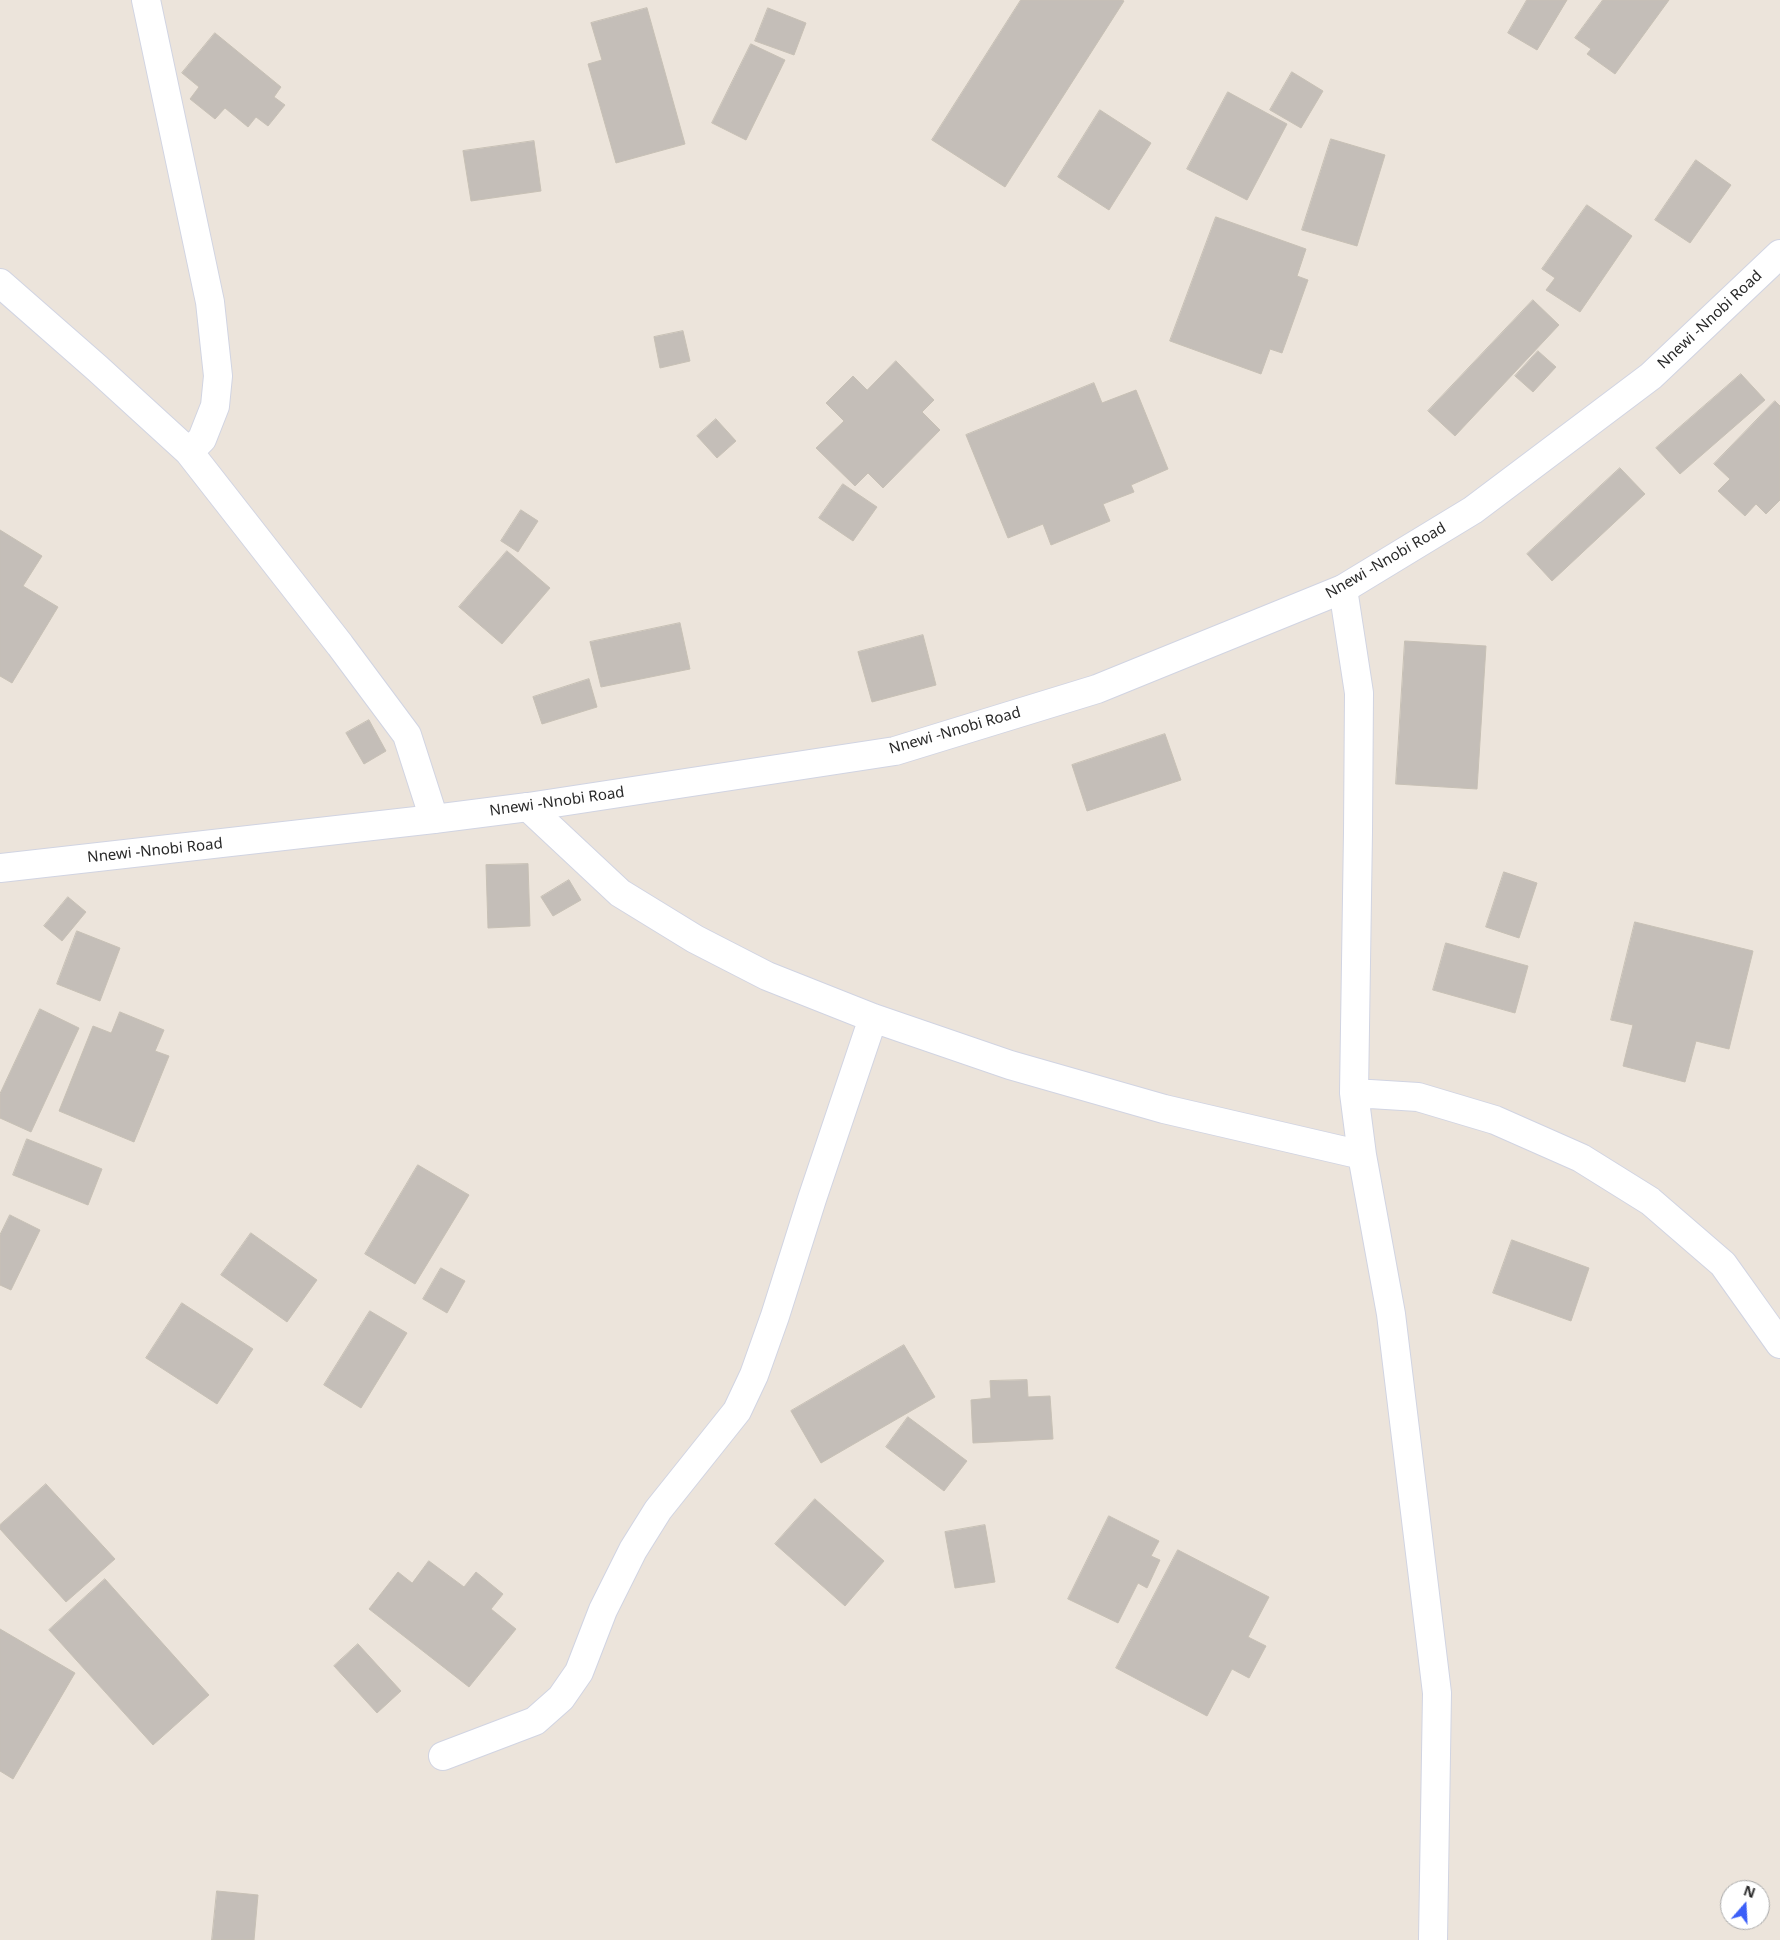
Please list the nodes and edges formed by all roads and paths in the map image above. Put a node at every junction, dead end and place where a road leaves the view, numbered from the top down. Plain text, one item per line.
1 (146, 0) edge
2 (1780, 254) edge
3 (0, 284) edge
4 (189, 452) junction
5 (1343, 589) junction
6 (528, 807) junction
7 (434, 819) junction
8 (0, 868) edge
9 (872, 1018) junction
10 (1354, 1093) junction
11 (1362, 1155) junction
12 (1780, 1344) edge
13 (443, 1756) dead end
14 (1433, 1940) edge

1 - 4 street
2 - 5 street, Nnewi -Nnobi Road
3 - 4 street
4 - 7 street
5 - 6 street, Nnewi -Nnobi Road
5 - 10 street
6 - 7 street, Nnewi -Nnobi Road
6 - 9 street
7 - 8 street, Nnewi -Nnobi Road
9 - 11 street
9 - 13 street
10 - 11 street
10 - 12 street
11 - 14 street

